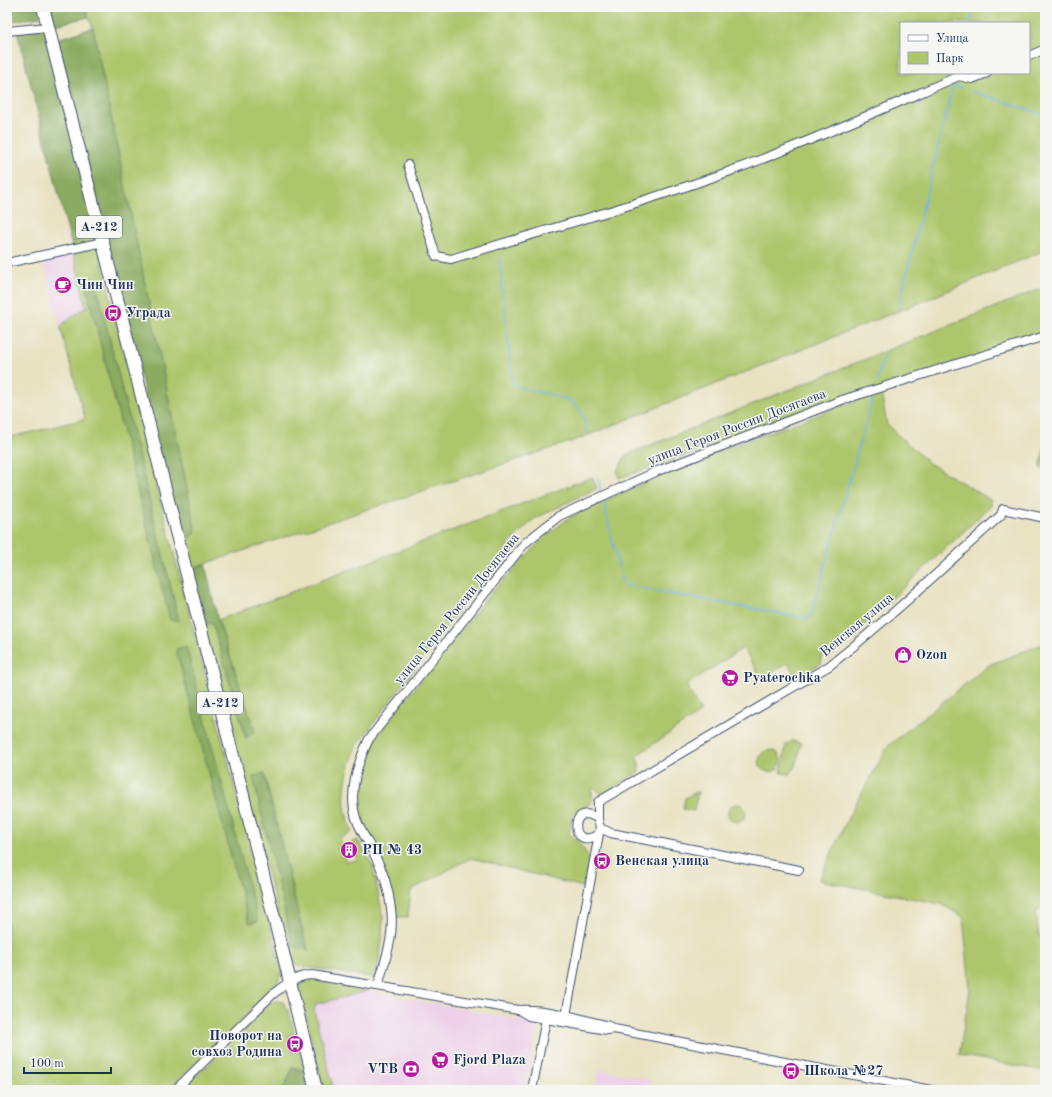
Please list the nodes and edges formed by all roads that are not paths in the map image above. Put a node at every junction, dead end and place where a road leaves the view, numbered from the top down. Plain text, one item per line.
1 (43, 7) edge
2 (48, 27) junction
3 (7, 30) edge
4 (1045, 49) edge
5 (1030, 56) edge
6 (984, 74) edge
7 (408, 165) dead end
8 (103, 242) junction
9 (7, 263) edge
10 (1045, 336) edge
11 (1045, 518) edge
12 (598, 819) junction
13 (599, 831) junction
14 (799, 870) dead end
15 (290, 980) junction
16 (378, 986) junction
17 (518, 1010) junction
18 (546, 1019) junction
19 (565, 1019) junction
20 (175, 1090) edge
21 (316, 1090) edge
22 (532, 1090) edge
23 (931, 1090) edge

1 - 2 highway, А-212
2 - 3 street
2 - 8 highway, А-212
4 - 5 street
6 - 7 street
8 - 9 street
8 - 15 highway, А-212
10 - 16 street, улица Героя России Досягаева
11 - 12 street, Венская улица
12 - 13 street
12 - 13 street
13 - 14 street
13 - 19 street
15 - 16 street
15 - 20 street
15 - 21 highway, А-212
16 - 17 street
17 - 18 street
17 - 19 street
18 - 19 street
18 - 22 street
19 - 23 street

